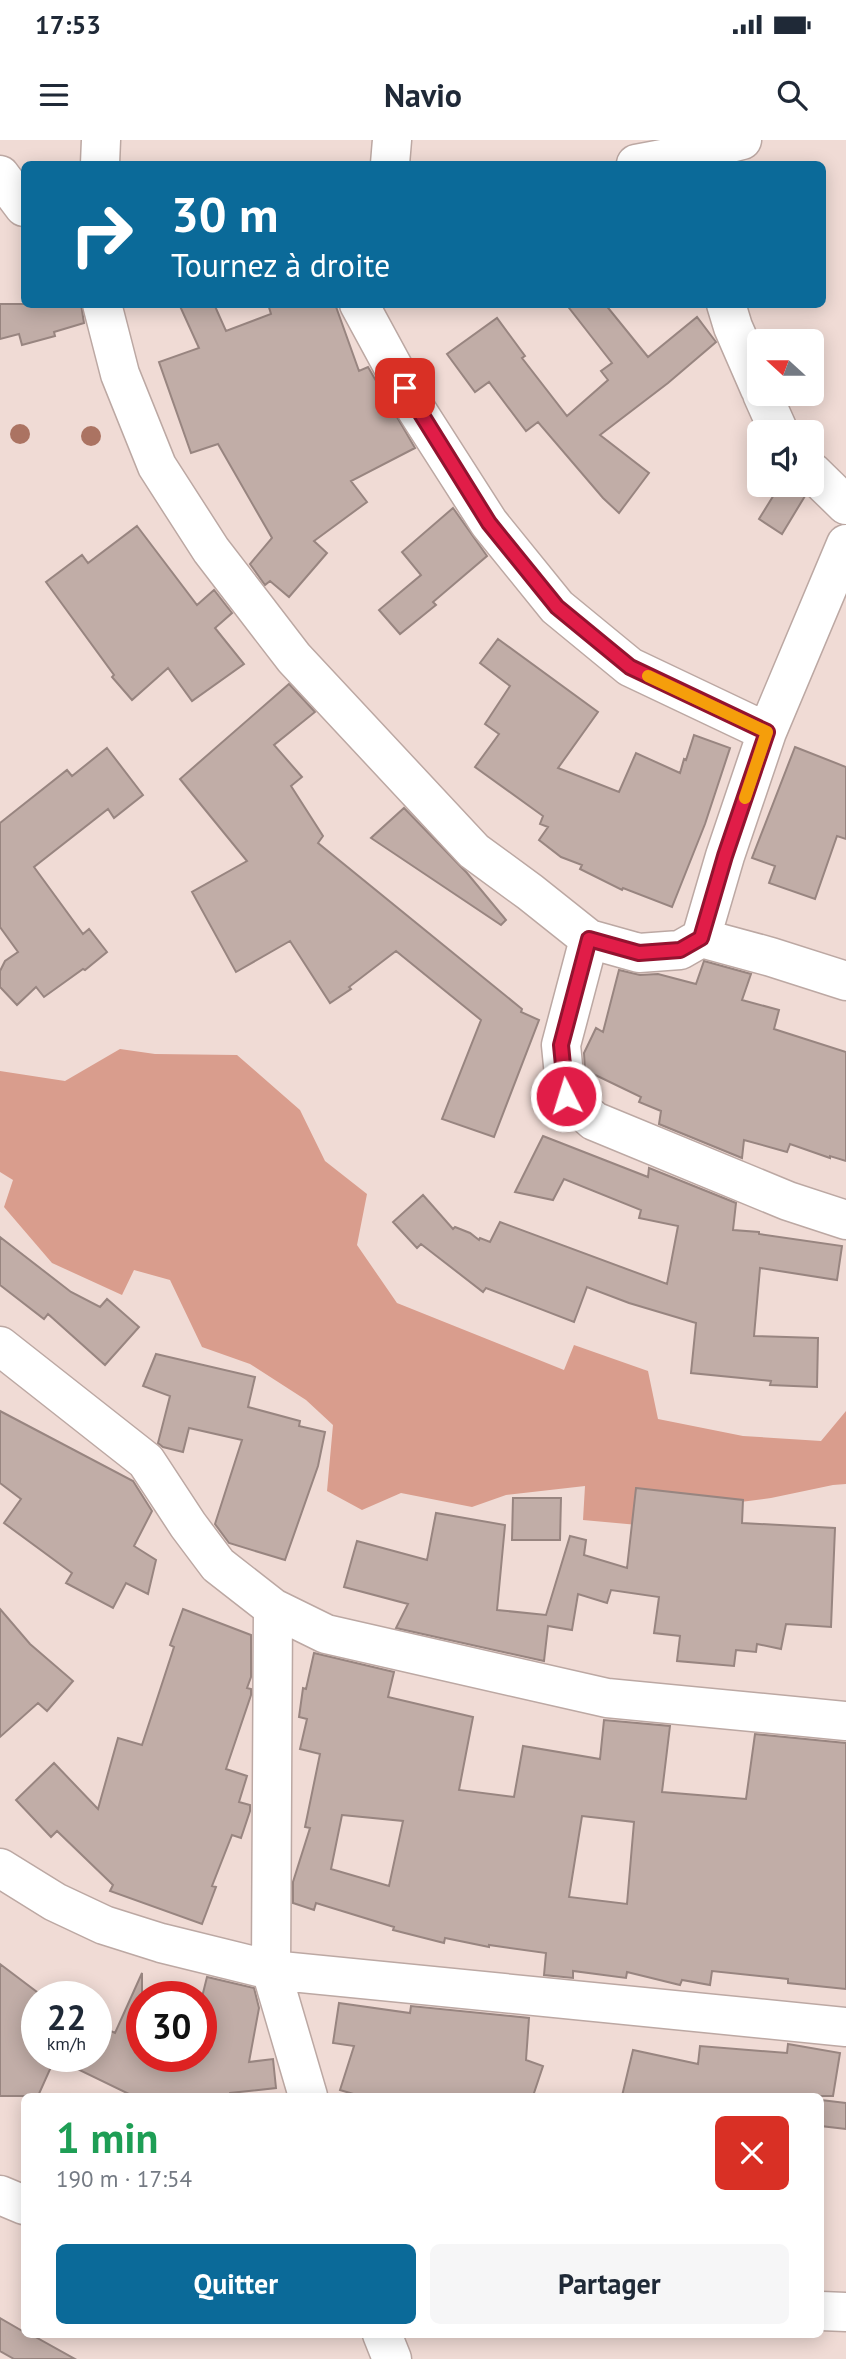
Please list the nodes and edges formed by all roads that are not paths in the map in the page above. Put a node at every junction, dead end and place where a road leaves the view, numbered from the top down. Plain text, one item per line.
1 (101, 140) edge
2 (392, 140) edge
3 (742, 140) edge
4 (685, 153) edge
5 (100, 161) edge
6 (390, 161) edge
7 (649, 161) edge
8 (0, 175) edge
9 (21, 203) edge
10 (103, 308) edge
11 (361, 308) edge
12 (727, 308) edge
13 (747, 359) edge
14 (824, 484) edge
15 (846, 505) edge
16 (846, 544) edge
17 (767, 732) junction
18 (701, 938) junction
19 (589, 939) junction
20 (846, 981) edge
21 (846, 1220) edge
22 (0, 1346) edge
23 (273, 1608) junction
24 (846, 1721) edge
25 (0, 1868) edge
26 (271, 1970) junction
27 (846, 2026) edge
28 (307, 2093) edge
29 (0, 2195) edge
30 (21, 2204) edge
31 (824, 2311) edge
32 (846, 2312) edge
33 (384, 2338) edge
34 (392, 2359) edge

1 - 5 street
2 - 6 street
3 - 4 street
4 - 7 street
8 - 9 street
10 - 19 street
11 - 17 street
12 - 13 street
14 - 15 street
16 - 17 street
17 - 18 street
18 - 19 street
18 - 20 street
19 - 21 street
22 - 23 street
23 - 24 street
23 - 26 street
25 - 26 street
26 - 27 street
26 - 28 street
29 - 30 street
31 - 32 street
33 - 34 street

